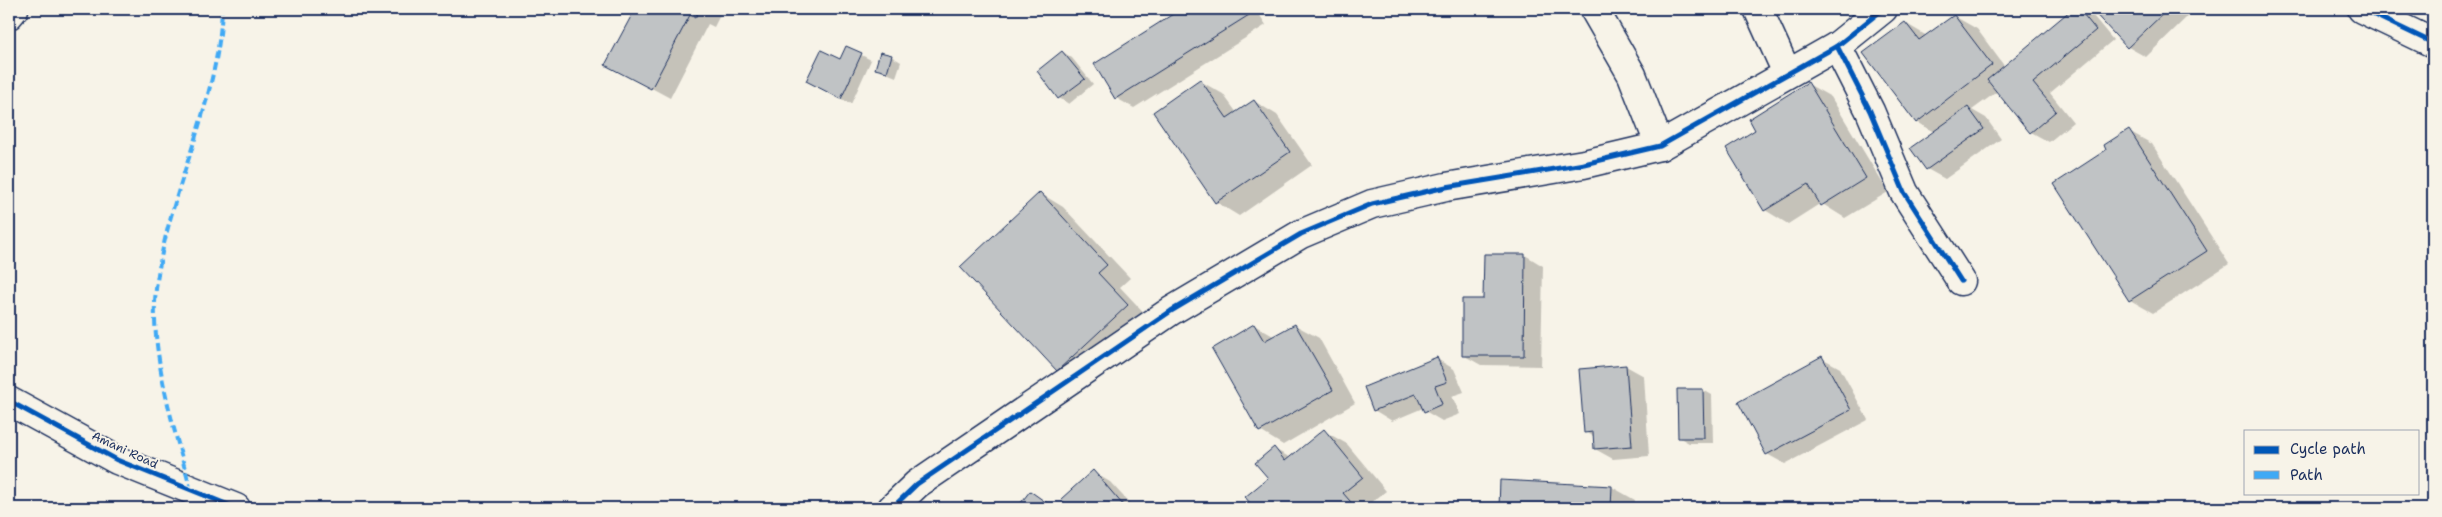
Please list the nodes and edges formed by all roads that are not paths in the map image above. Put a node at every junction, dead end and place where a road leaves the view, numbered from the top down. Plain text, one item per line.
1 (14, 9) edge
2 (1594, 9) edge
3 (1758, 9) edge
4 (1883, 9) edge
5 (2362, 9) edge
6 (9, 15) edge
7 (2433, 43) edge
8 (1837, 46) junction
9 (1787, 73) junction
10 (1660, 146) junction
11 (1961, 281) dead end
12 (9, 401) edge
13 (195, 499) edge
14 (236, 508) edge
15 (892, 508) edge

1 - 6 street
2 - 10 street
3 - 9 street
4 - 8 street
5 - 7 street
8 - 9 street
8 - 11 street
9 - 10 street
10 - 15 street
12 - 13 street, Amani Road
13 - 14 street, Amani Road

